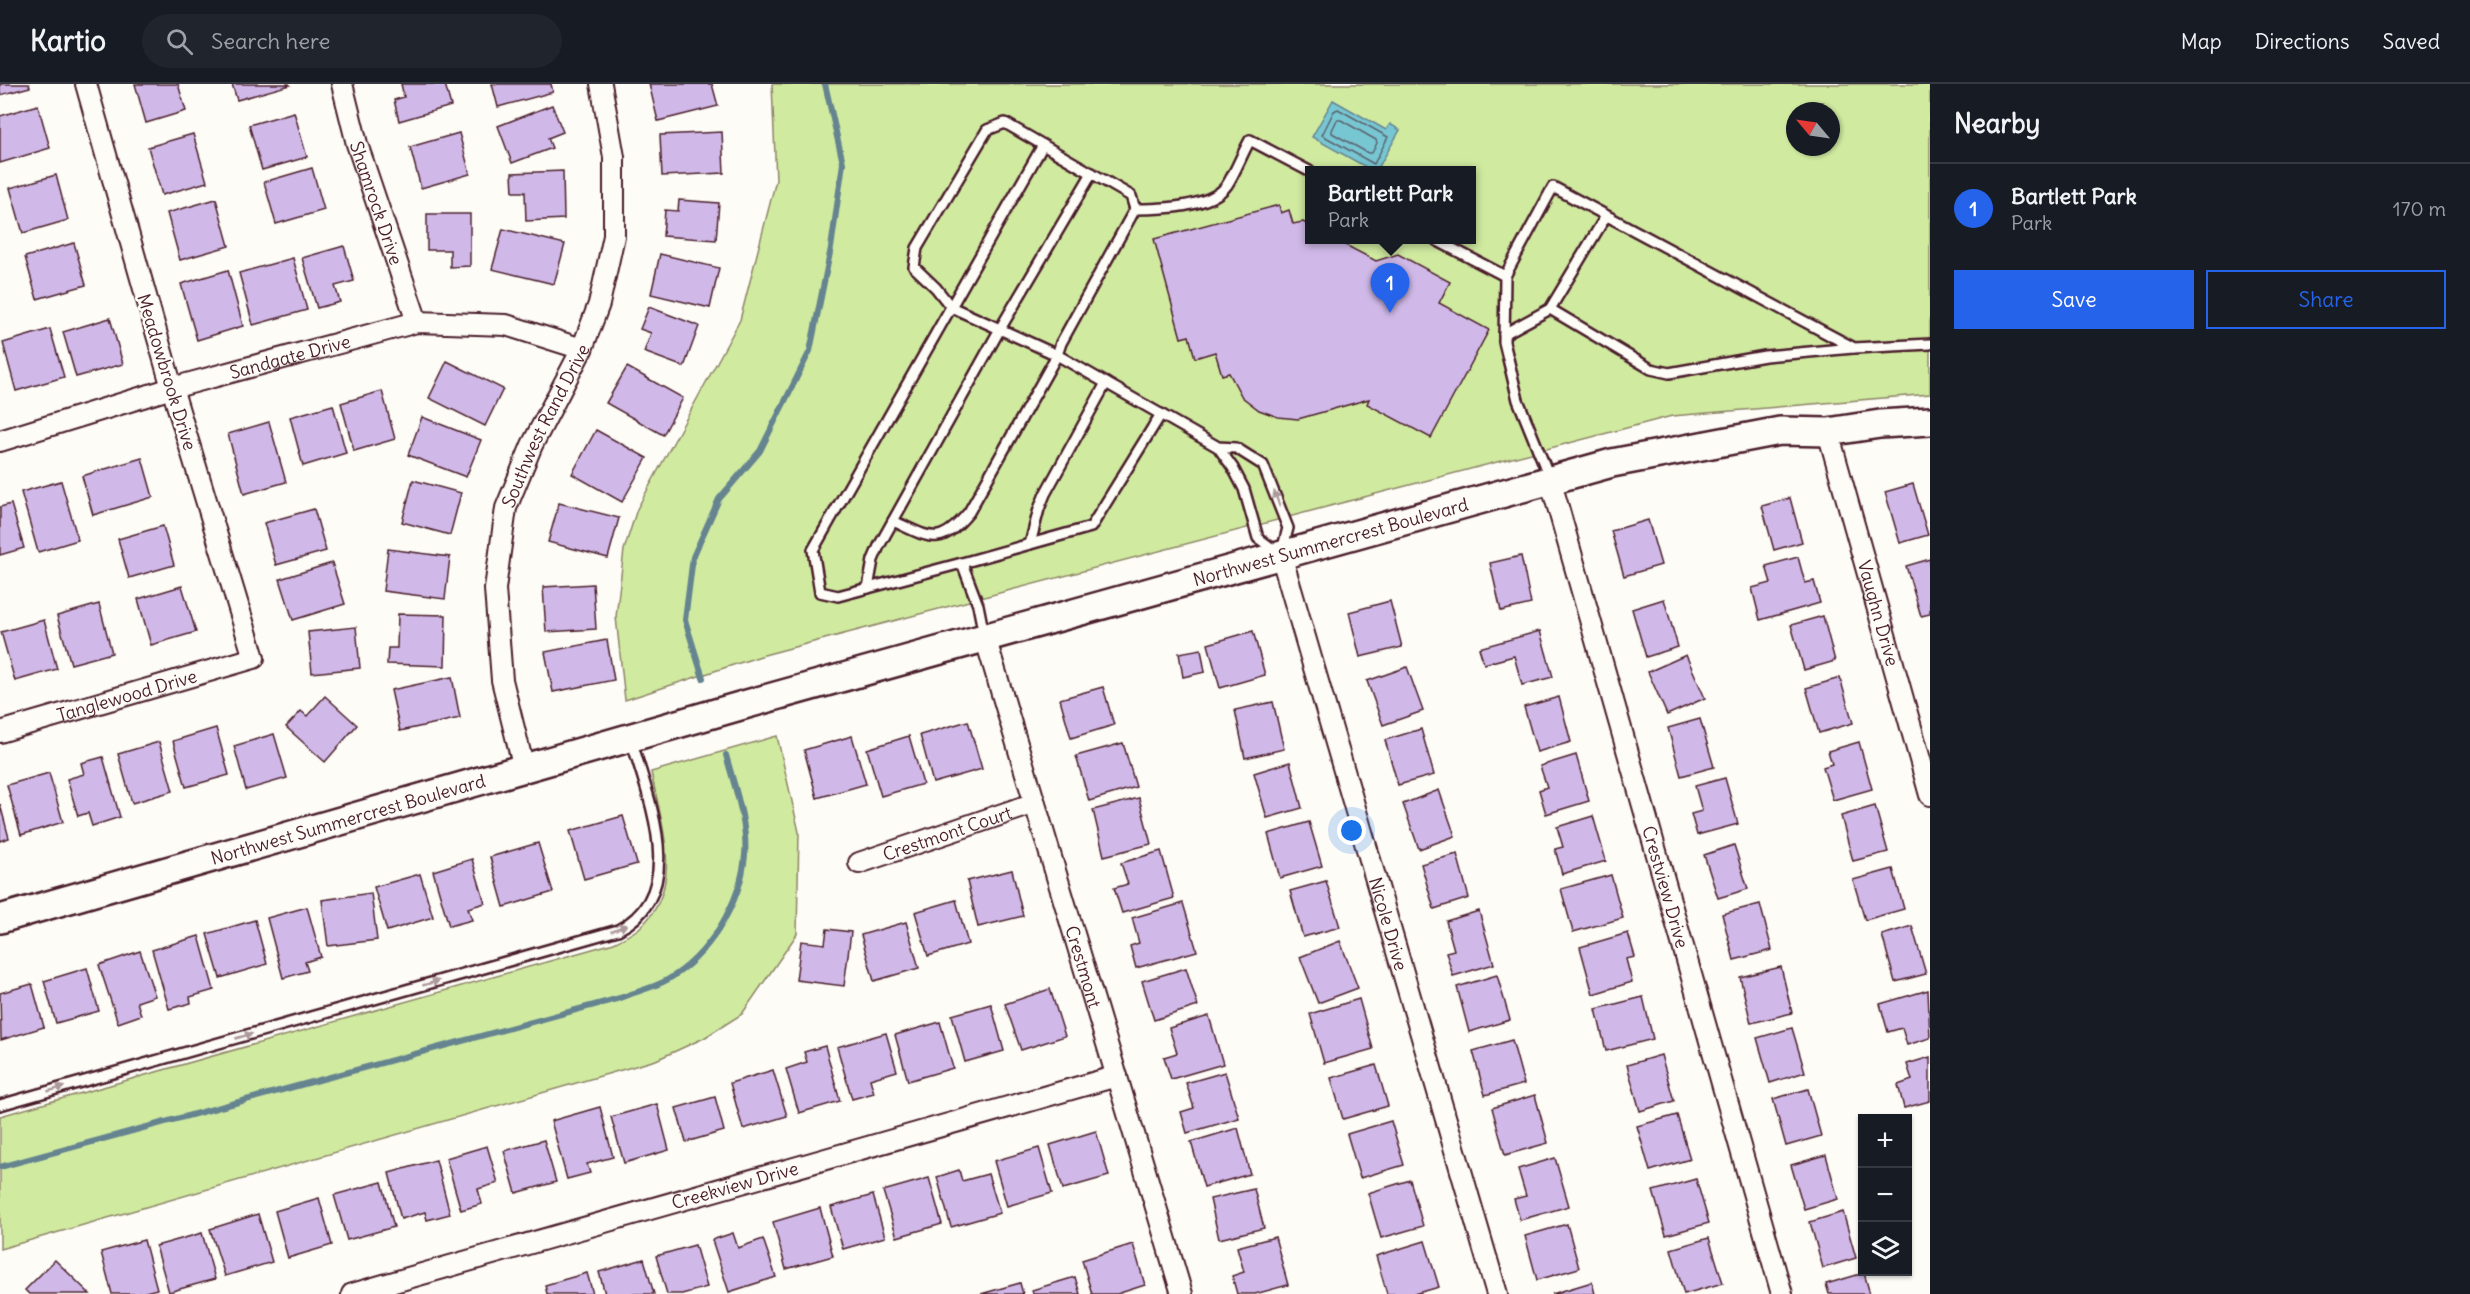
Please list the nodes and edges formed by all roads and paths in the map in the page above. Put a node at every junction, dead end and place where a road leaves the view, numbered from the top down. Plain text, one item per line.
1 (86, 84) edge
2 (342, 84) edge
3 (601, 84) edge
4 (1043, 145) junction
5 (1305, 169) edge
6 (1092, 173) junction
7 (1135, 209) junction
8 (1606, 216) junction
9 (1445, 244) edge
10 (1505, 276) junction
11 (951, 307) junction
12 (1550, 309) junction
13 (417, 322) junction
14 (1000, 329) junction
15 (1504, 334) junction
16 (1930, 344) edge
17 (1854, 348) junction
18 (582, 350) junction
19 (1057, 356) junction
20 (1106, 383) junction
21 (172, 388) junction
22 (1161, 414) junction
23 (1930, 421) edge
24 (1828, 432) junction
25 (0, 441) edge
26 (1218, 447) junction
27 (1550, 479) junction
28 (893, 521) junction
29 (1030, 544) junction
30 (1281, 555) junction
31 (962, 563) junction
32 (868, 588) junction
33 (985, 637) junction
34 (254, 658) joint
35 (0, 732) edge
36 (630, 738) junction
37 (524, 769) junction
38 (1930, 795) edge
39 (1035, 803) junction
40 (859, 863) dead end
41 (0, 919) edge
42 (1117, 1076) junction
43 (0, 1106) edge
44 (352, 1294) edge
45 (1182, 1294) edge
46 (1497, 1294) edge
47 (1782, 1294) edge

1 - 21 street, Meadowbrook Drive
2 - 13 street, Shamrock Drive
3 - 18 street, Southwest Rand Drive
4 - 6 lane
4 - 11 lane
4 - 11 lane
5 - 7 lane
6 - 7 lane
6 - 14 lane
7 - 19 lane
8 - 10 lane
8 - 12 lane
8 - 17 lane
9 - 10 lane
10 - 15 lane
11 - 14 lane
11 - 32 lane
12 - 15 lane
12 - 17 lane
13 - 18 street, Sandgate Drive
13 - 21 street, Sandgate Drive
14 - 19 lane
14 - 28 lane
15 - 27 lane
16 - 17 lane
18 - 37 street, Southwest Rand Drive
19 - 20 lane
19 - 28 lane
20 - 22 lane
20 - 29 lane
21 - 25 street, Sandgate Drive
21 - 34 street, Meadowbrook Drive
22 - 26 lane
22 - 29 lane
23 - 24 street, Northwest Summercrest Boulevard
24 - 27 street, Northwest Summercrest Boulevard
24 - 38 street, Vaughn Drive
26 - 30 lane
30 -> 26 lane
27 - 30 street, Northwest Summercrest Boulevard
27 - 47 street, Crestview Drive
28 - 32 lane
29 - 31 lane
30 - 33 street, Northwest Summercrest Boulevard
30 - 46 street, Nicole Drive
31 - 32 lane
31 - 33 lane
33 - 36 street, Northwest Summercrest Boulevard
33 - 39 street, Crestmont
34 - 35 street, Tanglewood Drive
36 - 37 street, Northwest Summercrest Boulevard
43 -> 36 lane
37 - 41 street, Northwest Summercrest Boulevard
39 - 40 street, Crestmont Court
39 - 42 street, Crestmont
42 - 44 street, Creekview Drive
42 - 45 street, Crestmont

